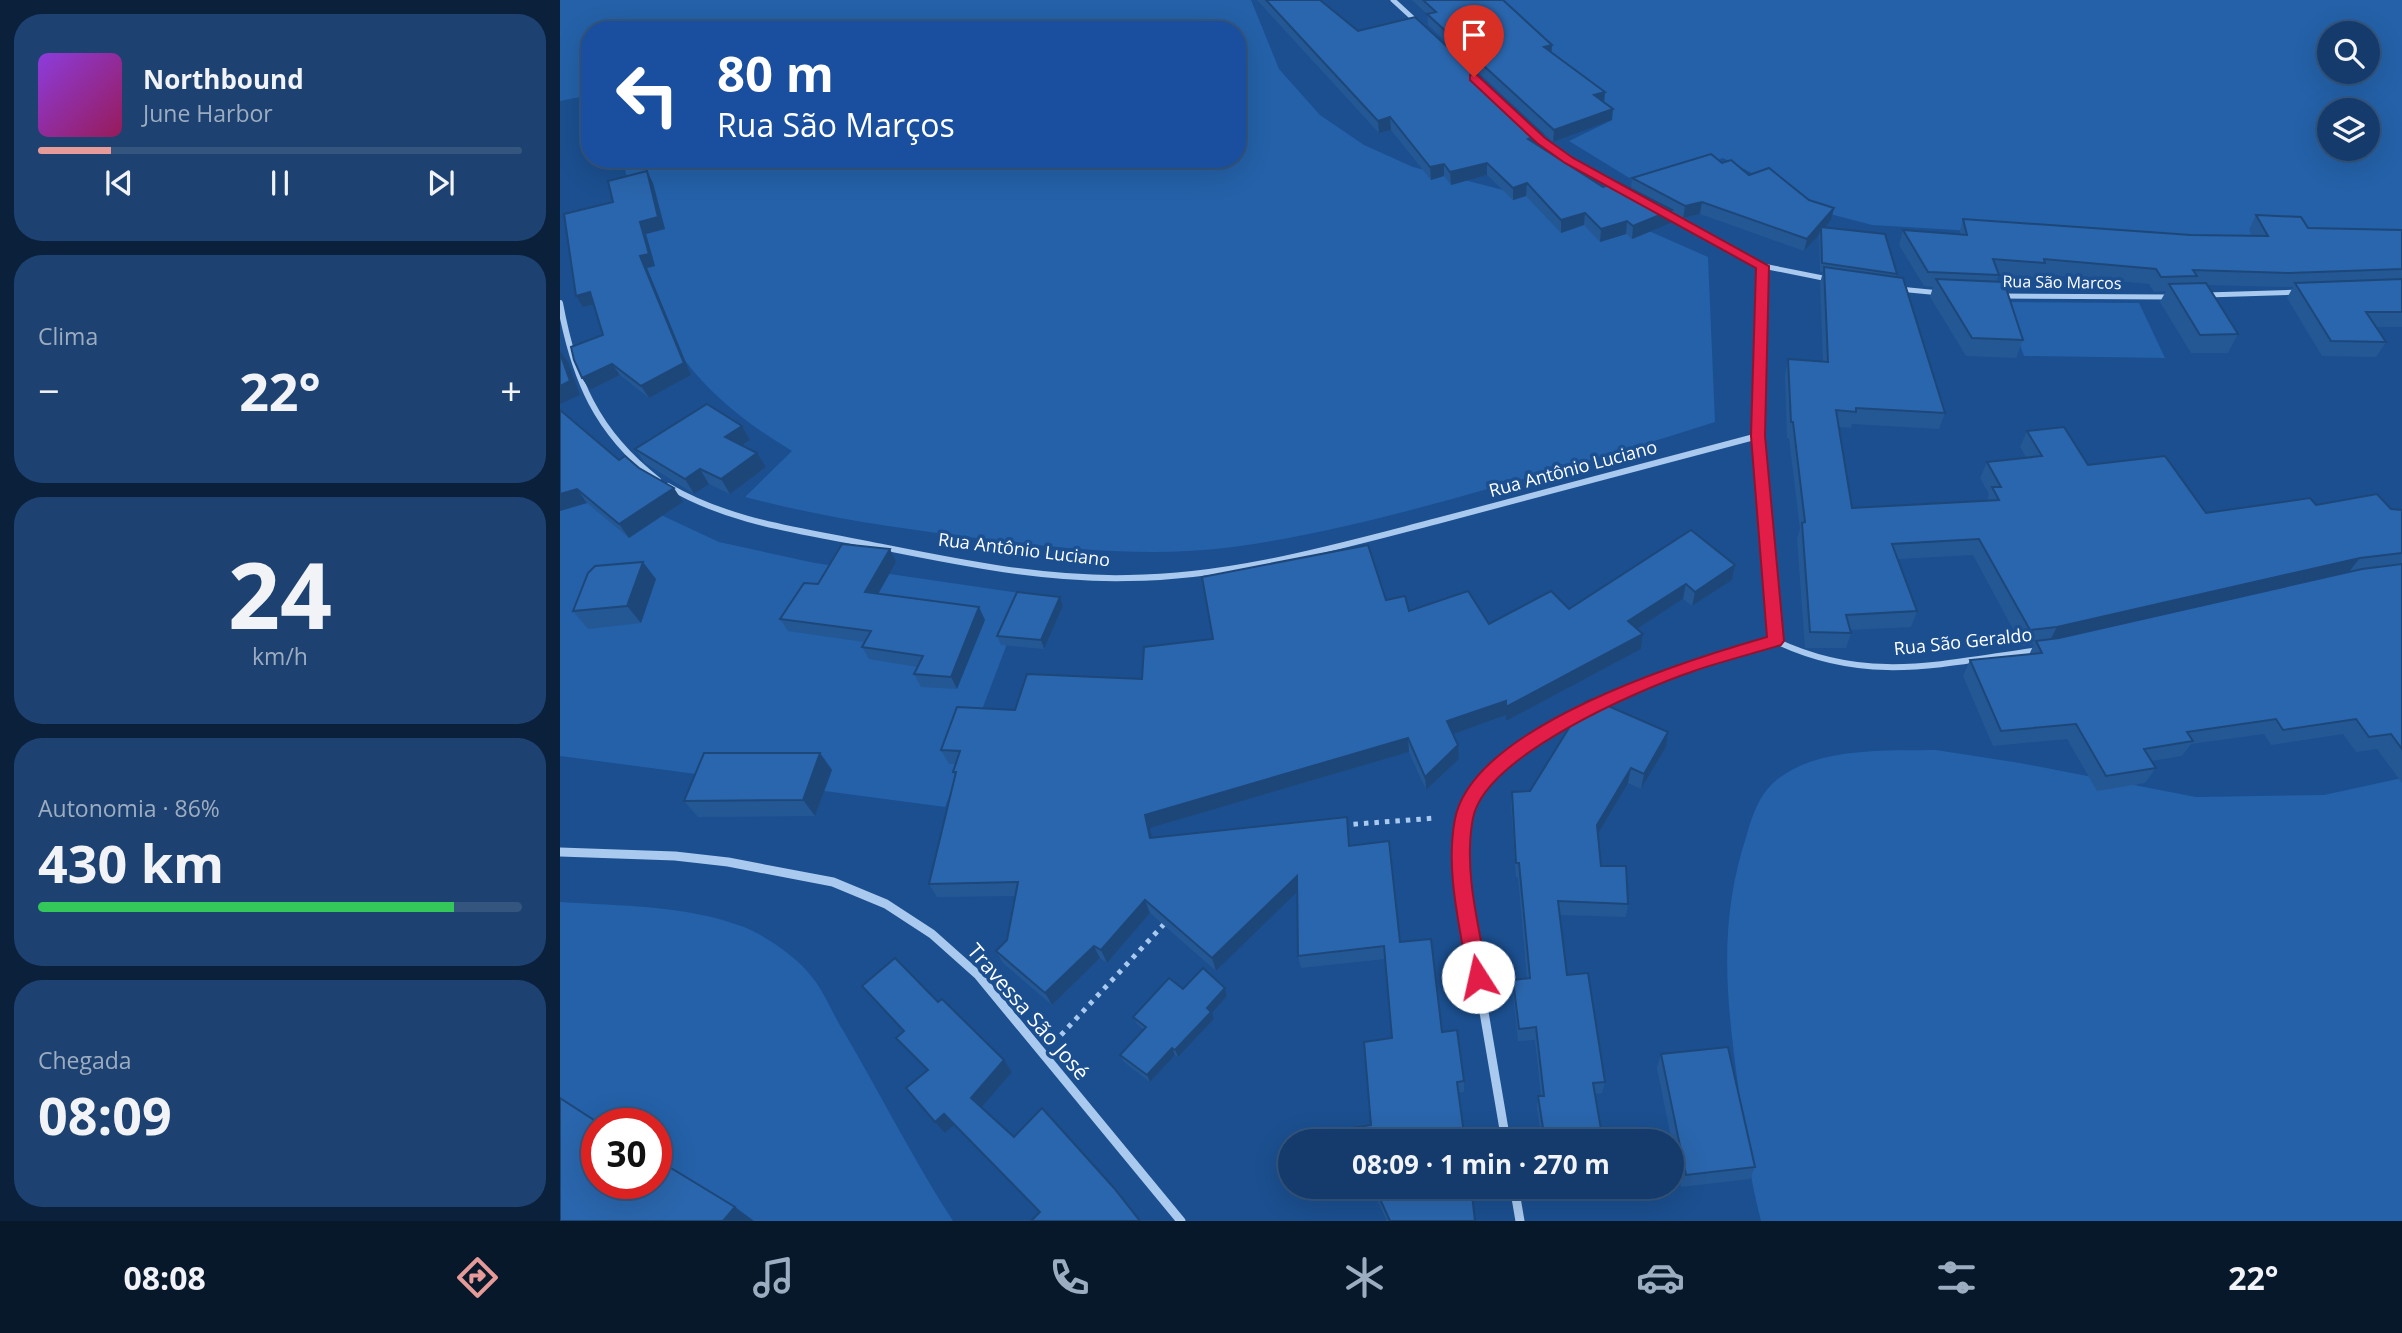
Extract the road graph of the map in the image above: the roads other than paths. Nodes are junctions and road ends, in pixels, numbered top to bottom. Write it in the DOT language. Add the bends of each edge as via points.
graph roads {
  1 [pos="1394,0"];
  2 [pos="1424,29"];
  3 [pos="1532,132"];
  4 [pos="1627,194"];
  5 [pos="1660,212"];
  6 [pos="1763,266"];
  7 [pos="1830,280"];
  8 [pos="1885,288"];
  9 [pos="2308,291"];
  10 [pos="1951,293"];
  11 [pos="1988,295"];
  12 [pos="2202,295"];
  13 [pos="2175,296"];
  14 [pos="560,303"];
  15 [pos="1758,436"];
  16 [pos="1776,641"];
  17 [pos="2050,648"];
  18 [pos="560,852"];
  19 [pos="1504,1129"];
  20 [pos="1516,1199"];
  21 [pos="1181,1221"];
  22 [pos="1520,1221"];
  1 -- 2 [label="street"];
  3 -- 4 [label="street"];
  5 -- 6 [label="street"];
  6 -- 7 [label="street"];
  6 -- 15 [label="street"];
  8 -- 10 [label="street"];
  9 -- 12 [label="street"];
  11 -- 13 [label="street, Rua São Marcos"];
  14 -- 15 [label="street, Rua Antônio Luciano" via="586,401 624,452 684,497 717,510 891,549 1058,574 1164,577 1280,559"];
  15 -- 16 [label="street"];
  16 -- 17 [label="street, Rua São Geraldo" via="1807,656 1862,667 1908,666"];
  16 -- 19 [label="street" via="1723,654 1595,705 1536,738 1488,777 1473,797 1464,816 1461,844 1464,895"];
  18 -- 21 [label="street, Travessa São José" via="675,856 813,877 865,894 914,922 978,975"];
  20 -- 22 [label="street"];
}
